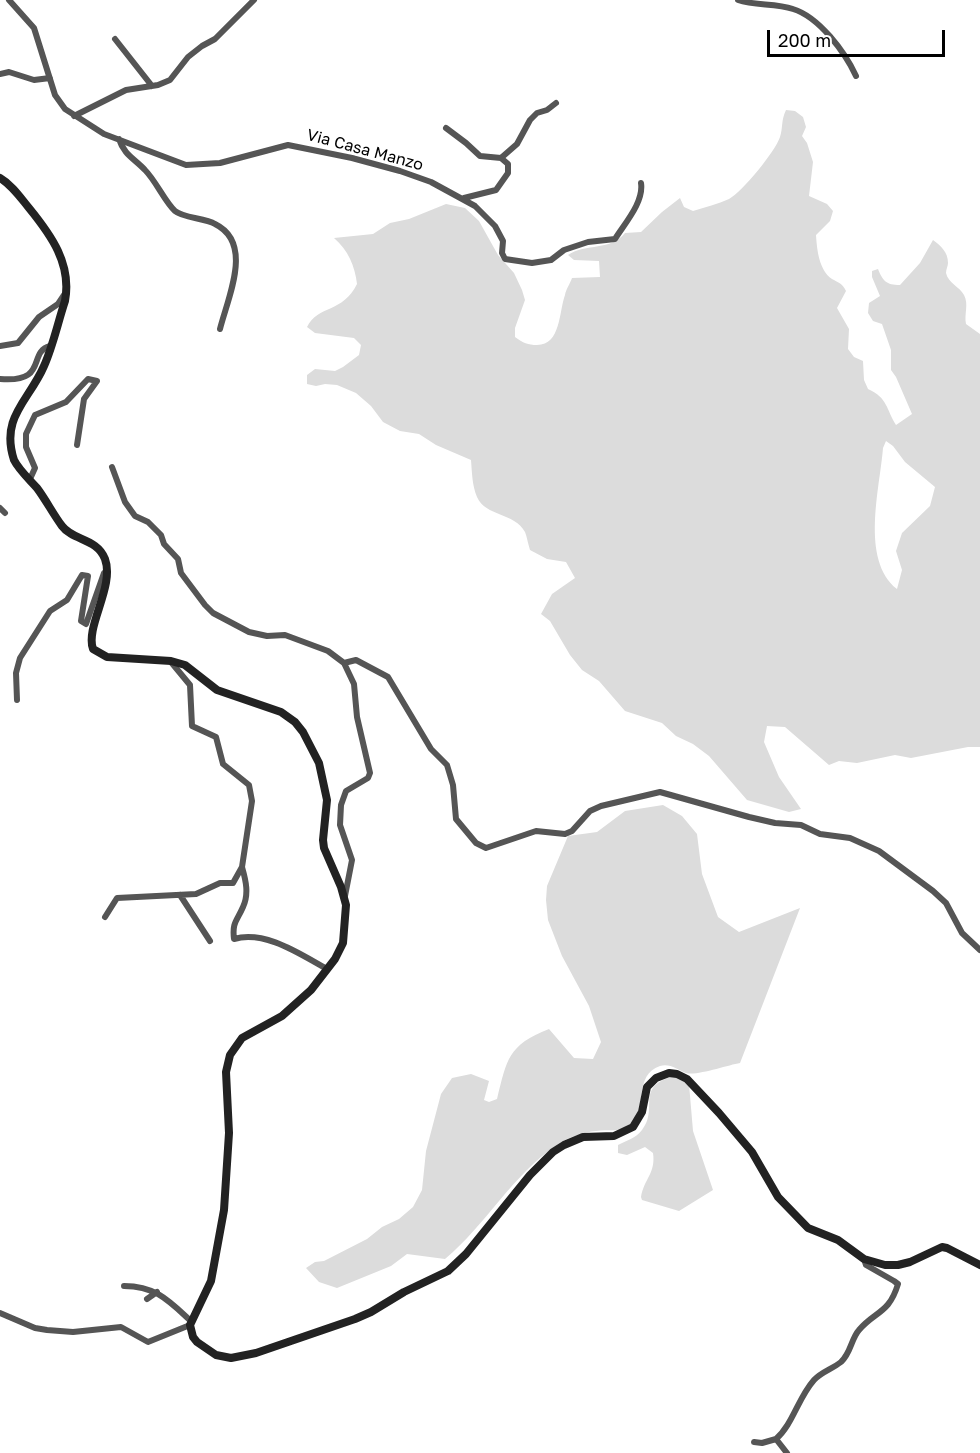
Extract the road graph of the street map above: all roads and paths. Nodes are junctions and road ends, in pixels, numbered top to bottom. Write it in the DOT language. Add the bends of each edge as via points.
graph roads {
  1 [pos="9,0"];
  2 [pos="254,0"];
  3 [pos="738,0"];
  4 [pos="115,39"];
  5 [pos="0,74"];
  6 [pos="855,76"];
  7 [pos="50,78"];
  8 [pos="152,86"];
  9 [pos="556,103"];
  10 [pos="74,116"];
  11 [pos="446,128"];
  12 [pos="119,139"];
  13 [pos="501,158"];
  14 [pos="0,173"];
  15 [pos="3,180"];
  16 [pos="641,183"];
  17 [pos="463,198"];
  18 [pos="66,292"];
  19 [pos="220,329"];
  20 [pos="0,346"];
  21 [pos="50,346"];
  22 [pos="0,379"];
  23 [pos="77,444"];
  24 [pos="112,467"];
  25 [pos="30,479"];
  26 [pos="106,570"];
  27 [pos="171,661"];
  28 [pos="344,663"];
  29 [pos="17,700"];
  30 [pos="242,867"];
  31 [pos="180,895"];
  32 [pos="345,896"];
  33 [pos="105,917"];
  34 [pos="210,940"];
  35 [pos="980,950"];
  36 [pos="327,969"];
  37 [pos="864,1259"];
  38 [pos="980,1265"];
  39 [pos="124,1286"];
  40 [pos="157,1292"];
  41 [pos="147,1299"];
  42 [pos="0,1313"];
  43 [pos="191,1324"];
  44 [pos="776,1439"];
  45 [pos="754,1442"];
  46 [pos="787,1453"];
  1 -- 7 [label="street, Via Casa Manzo" via="34,28"];
  2 -- 8 [label="street" via="215,39 188,57 170,80"];
  3 -- 6 [label="street" via="794,9 812,19 843,54"];
  4 -- 8 [label="street"];
  5 -- 7 [label="street" via="9,72 34,80"];
  7 -- 10 [label="street, Via Casa Manzo" via="60,105"];
  8 -- 10 [label="street" via="126,90"];
  9 -- 13 [label="street" via="537,112 517,144"];
  10 -- 12 [label="street, Via Casa Manzo"];
  11 -- 13 [label="street" via="480,156"];
  12 -- 17 [label="street, Via Casa Manzo" via="186,165 220,163 288,145 400,171"];
  12 -- 19 [label="street" via="122,148 145,170 176,212 215,224 231,236 236,266"];
  13 -- 17 [label="street" via="508,164 508,173 496,190"];
  14 -- 15 [label="street"];
  15 -- 18 [label="street" via="50,234 65,272"];
  16 -- 17 [label="street, Via Casa Manzo" via="643,191 615,239 588,242 564,250 551,260 532,263 505,259 503,241 495,226"];
  18 -- 20 [label="street" via="18,343"];
  18 -- 21 [label="street"];
  21 -- 22 [label="street" via="41,352 27,376"];
  21 -- 25 [label="street" via="39,377 11,413 7,426 13,459"];
  23 -- 25 [label="street" via="84,399 97,381 88,379 66,402 35,415 26,434 26,447 35,468"];
  24 -- 28 [label="street" via="125,502 135,516 148,522 160,535 178,559 182,573 213,613 249,632 285,635 328,651"];
  25 -- 26 [label="street" via="63,528 101,553"];
  26 -- 27 [label="street" via="91,637 93,649 107,657"];
  26 -- 29 [label="street" via="86,624 81,621 88,576 82,575 67,600 50,611 20,658"];
  27 -- 30 [label="street" via="190,685 192,726 216,737 223,764 249,785 252,801"];
  27 -- 32 [label="street" via="185,665 217,690 281,712 303,732 324,777 324,848"];
  28 -- 32 [label="street" via="354,684 370,773 366,780 346,791 341,804 340,825 352,860"];
  28 -- 35 [label="street" via="356,660 388,677 431,749 447,765 456,819 476,843 486,848 536,831 565,834 601,806 660,792 749,817 850,838 879,851 946,903 962,933"];
  30 -- 31 [label="street" via="232,883"];
  30 -- 36 [label="street" via="247,887 244,906 235,918 234,939 260,938 296,951"];
  31 -- 33 [label="street" via="117,898"];
  31 -- 34 [label="street"];
  32 -- 36 [label="street" via="343,943"];
  36 -- 43 [label="street" via="290,1011 242,1038 230,1054 226,1072 229,1133 224,1210 211,1281"];
  37 -- 38 [label="street" via="898,1265 942,1247"];
  37 -- 43 [label="street" via="838,1240 808,1228 778,1197 752,1152 719,1113 687,1079 669,1073 647,1087 642,1112 633,1127 614,1136 583,1137 553,1152 524,1180 448,1271 371,1312 236,1358 207,1350 193,1337"];
  37 -- 44 [label="street" via="866,1265 896,1282 895,1291 883,1312 860,1329 840,1363 812,1382"];
  39 -- 40 [label="street" via="142,1286"];
  40 -- 41 [label="street"];
  40 -- 43 [label="street"];
  42 -- 43 [label="street" via="47,1330 73,1332 121,1327 148,1342"];
  44 -- 45 [label="street"];
  44 -- 46 [label="street"];
}
